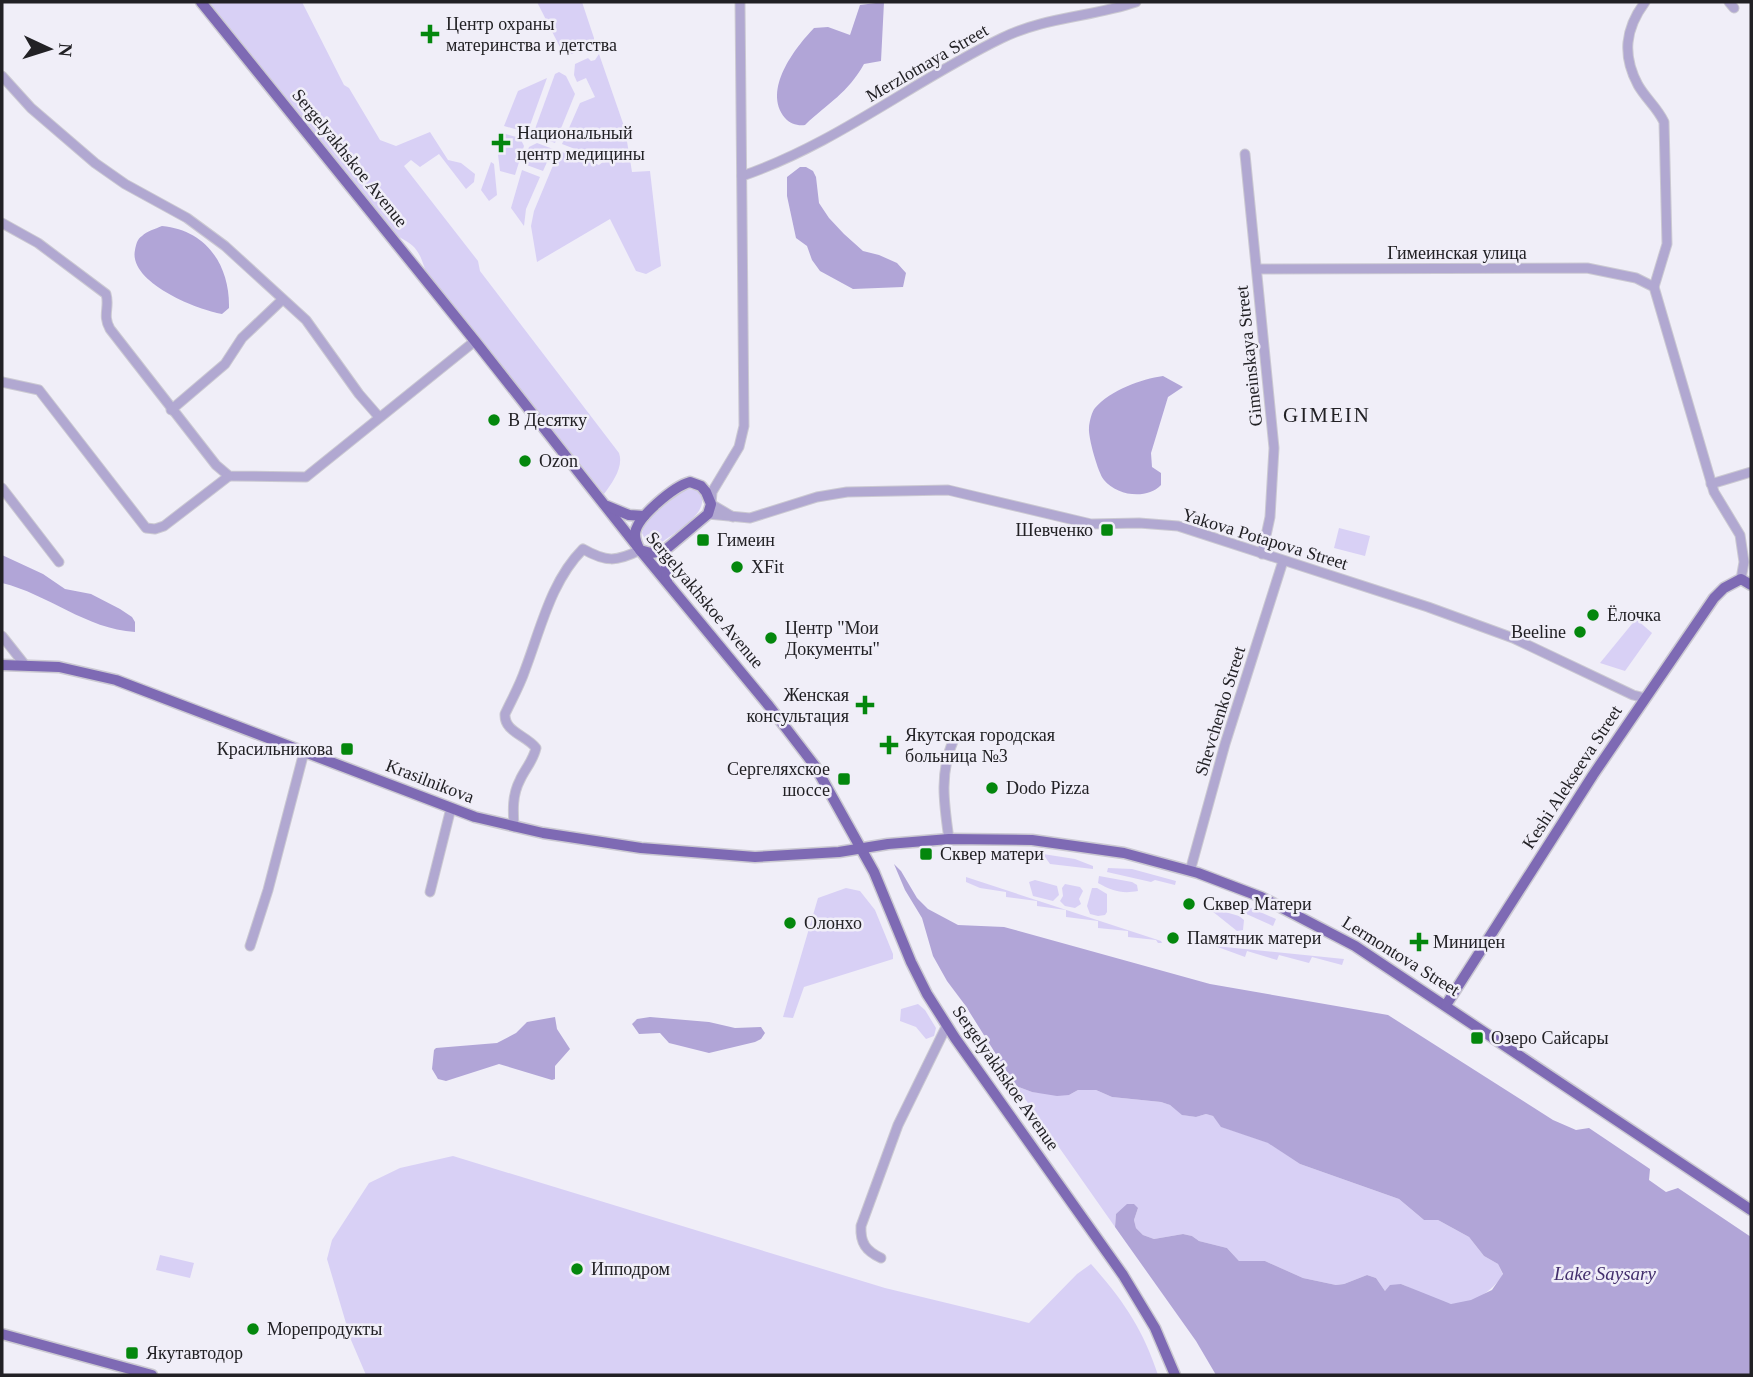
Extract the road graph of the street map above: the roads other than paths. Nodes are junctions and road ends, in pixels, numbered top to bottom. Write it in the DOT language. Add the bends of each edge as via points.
graph roads {
  1 [pos="201,2"];
  2 [pos="740,2"];
  3 [pos="1136,2"];
  4 [pos="1645,2"];
  5 [pos="2,76"];
  6 [pos="1245,154"];
  7 [pos="742,176"];
  8 [pos="2,222"];
  9 [pos="1256,269"];
  10 [pos="1654,287"];
  11 [pos="282,300"];
  12 [pos="475,341"];
  13 [pos="2,382"];
  14 [pos="171,410"];
  15 [pos="379,417"];
  16 [pos="1751,472"];
  17 [pos="229,476"];
  18 [pos="721,477"];
  19 [pos="1711,484"];
  20 [pos="2,488"];
  21 [pos="704,488"];
  22 [pos="604,505"];
  23 [pos="709,509"];
  24 [pos="644,516"];
  25 [pos="640,550"];
  26 [pos="664,551"];
  27 [pos="1262,554"];
  28 [pos="1283,561"];
  29 [pos="60,562"];
  30 [pos="1746,582"];
  31 [pos="668,583"];
  32 [pos="2,636"];
  33 [pos="25,664"];
  34 [pos="2,665"];
  35 [pos="1645,698"];
  36 [pos="954,739"];
  37 [pos="304,752"];
  38 [pos="451,808"];
  39 [pos="514,827"];
  40 [pos="948,839"];
  41 [pos="862,848"];
  42 [pos="1190,871"];
  43 [pos="430,892"];
  44 [pos="250,946"];
  45 [pos="1446,1005"];
  46 [pos="947,1025"];
  47 [pos="1751,1210"];
  48 [pos="881,1258"];
  49 [pos="2,1334"];
  50 [pos="152,1375"];
  51 [pos="1175,1375"];
  1 -- 12 [label="main road, Sergelyakhskoe Avenue"];
  2 -- 7 [label="street"];
  3 -- 7 [label="street, Merzlotnaya Street" via="1020,30 828,139"];
  4 -- 10 [label="street" via="1627,38 1630,65 1639,86 1664,122 1667,244"];
  5 -- 11 [label="street" via="31,108 95,163 208,232"];
  6 -- 9 [label="street, Gimeinskaya Street"];
  7 -- 18 [label="street" via="744,426 733,462"];
  8 -- 14 [label="street" via="106,294 105,321"];
  9 -- 10 [label="street, Гимеинская улица" via="1587,268 1636,278"];
  9 -- 27 [label="street, Gimeinskaya Street" via="1274,448 1270,517"];
  10 -- 19 [label="street"];
  11 -- 14 [label="street" via="242,338 225,364"];
  11 -- 15 [label="street" via="306,320"];
  12 -- 15 [label="street"];
  12 -- 22 [label="main road, Sergelyakhskoe Avenue"];
  13 -- 17 [label="street" via="39,390 146,527 164,526"];
  14 -- 17 [label="street"];
  15 -- 17 [label="street" via="306,477"];
  16 -- 19 [label="street"];
  18 -- 21 [label="street"];
  18 -- 23 [label="street"];
  19 -- 30 [label="street" via="1740,535"];
  20 -- 29 [label="street"];
  21 -- 23 [label="main road"];
  21 -- 24 [label="main road" via="690,482 680,485"];
  22 -- 24 [label="main road"];
  22 -- 25 [label="main road, Sergelyakhskoe Avenue"];
  23 -- 26 [label="main road"];
  23 -- 27 [label="street, Yakova Potapova Street" via="750,518 847,492 948,490 1091,524 1178,526"];
  24 -- 25 [label="main road" via="635,534"];
  25 -- 26 [label="main road"];
  25 -- 31 [label="main road, Sergelyakhskoe Avenue"];
  25 -- 39 [label="street" via="606,559 583,549 560,578 505,714 509,728 536,748 513,802"];
  26 -- 31 [label="main road"];
  27 -- 28 [label="street, Yakova Potapova Street"];
  28 -- 35 [label="street, Yakova Potapova Street" via="1513,639"];
  28 -- 42 [label="street, Shevchenko Street"];
  30 -- 35 [label="main road, Keshi Alekseeva Street" via="1724,587 1714,598"];
  31 -- 41 [label="main road, Sergelyakhskoe Avenue" via="815,766"];
  32 -- 33 [label="street"];
  33 -- 34 [label="main road, Krasilnikova"];
  33 -- 37 [label="main road, Krasilnikova" via="116,680"];
  35 -- 45 [label="main road, Keshi Alekseeva Street"];
  36 -- 40 [label="street" via="943,779"];
  37 -- 38 [label="main road, Krasilnikova"];
  37 -- 44 [label="street"];
  38 -- 39 [label="main road, Krasilnikova"];
  38 -- 43 [label="street"];
  39 -- 41 [label="main road, Krasilnikova" via="678,853 755,857"];
  40 -- 41 [label="main road, Lermontova Street"];
  40 -- 42 [label="main road, Lermontova Street" via="1072,845"];
  41 -- 46 [label="main road, Sergelyakhskoe Avenue" via="911,962"];
  42 -- 45 [label="main road, Lermontova Street" via="1261,897 1330,931"];
  45 -- 47 [label="main road, Lermontova Street"];
  46 -- 48 [label="street" via="898,1125 861,1226 860,1239 869,1252"];
  46 -- 51 [label="main road, Sergelyakhskoe Avenue" via="1124,1275 1155,1328"];
  49 -- 50 [label="main road"];
}
